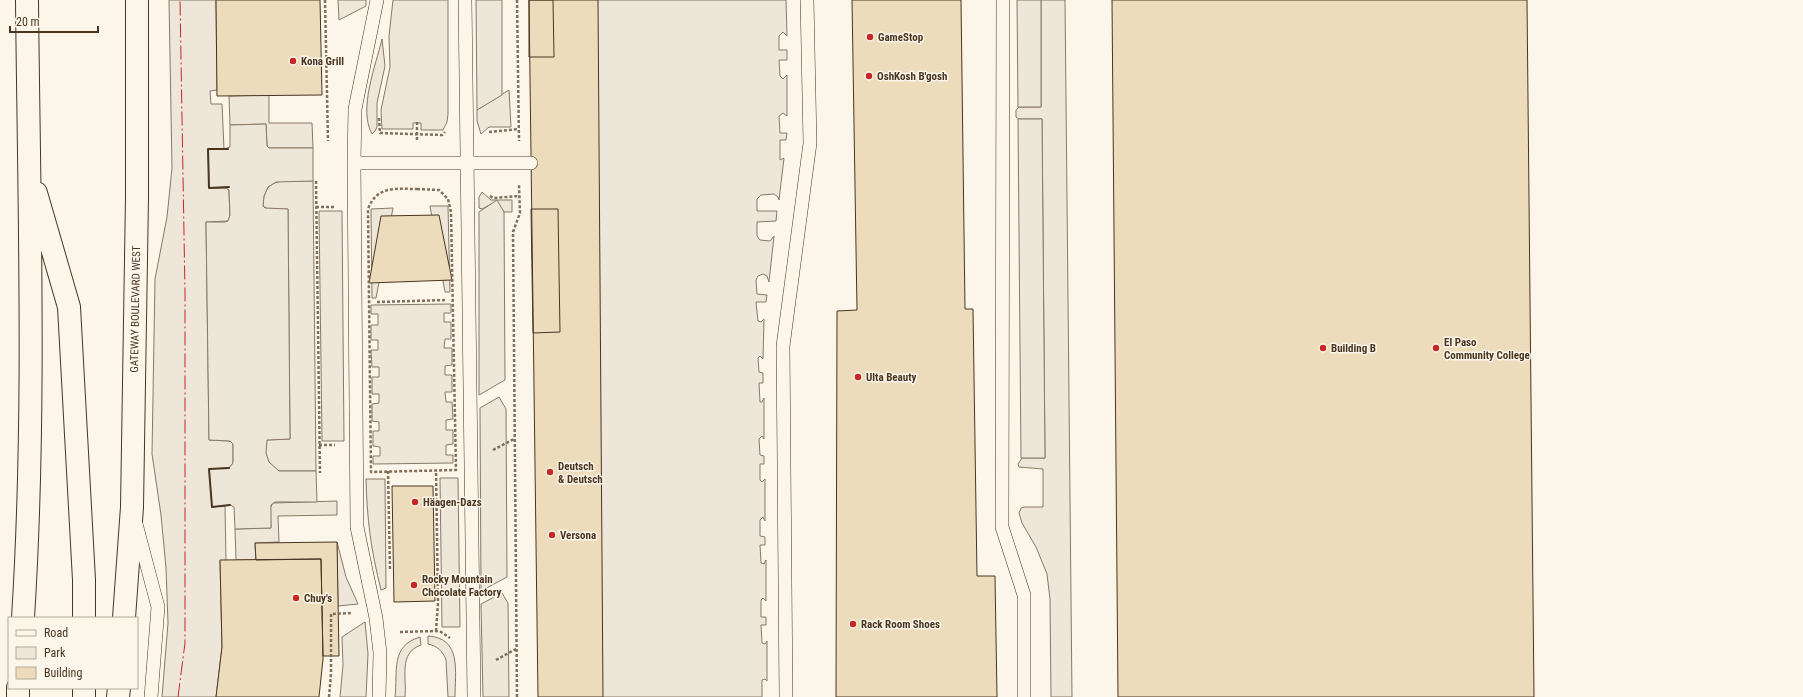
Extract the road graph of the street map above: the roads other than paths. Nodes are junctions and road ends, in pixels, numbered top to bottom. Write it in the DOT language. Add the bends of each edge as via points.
graph roads {
  1 [pos="27,0"];
  2 [pos="137,0"];
  3 [pos="377,0"];
  4 [pos="465,0"];
  5 [pos="807,0"];
  6 [pos="1003,0"];
  7 [pos="354,163"];
  8 [pos="468,163"];
  9 [pos="531,163"];
  10 [pos="28,167"];
  11 [pos="132,507"];
  12 [pos="23,617"];
  13 [pos="84,617"];
  14 [pos="124,617"];
  15 [pos="151,697"];
  16 [pos="379,697"];
  17 [pos="474,697"];
  18 [pos="786,697"];
  19 [pos="1024,697"];
  1 -- 10 [label="main road"];
  2 -- 11 [label="main road, GATEWAY BOULEVARD WEST" via="138,197"];
  3 -- 7 [label="lane" via="355,109"];
  4 -- 8 [label="lane"];
  5 -- 18 [label="lane" via="810,143 783,346"];
  6 -- 19 [label="lane" via="1002,527 1024,594"];
  7 -- 8 [label="lane"];
  7 -- 16 [label="lane" via="357,527 376,618 380,653"];
  8 -- 9 [label="lane"];
  8 -- 17 [label="lane"];
  10 -- 12 [label="main road" via="30,398"];
  10 -- 13 [label="main road" via="69,307"];
  11 -- 14 [label="main road, GATEWAY BOULEVARD WEST"];
  11 -- 15 [label="lane" via="158,607"];
}
